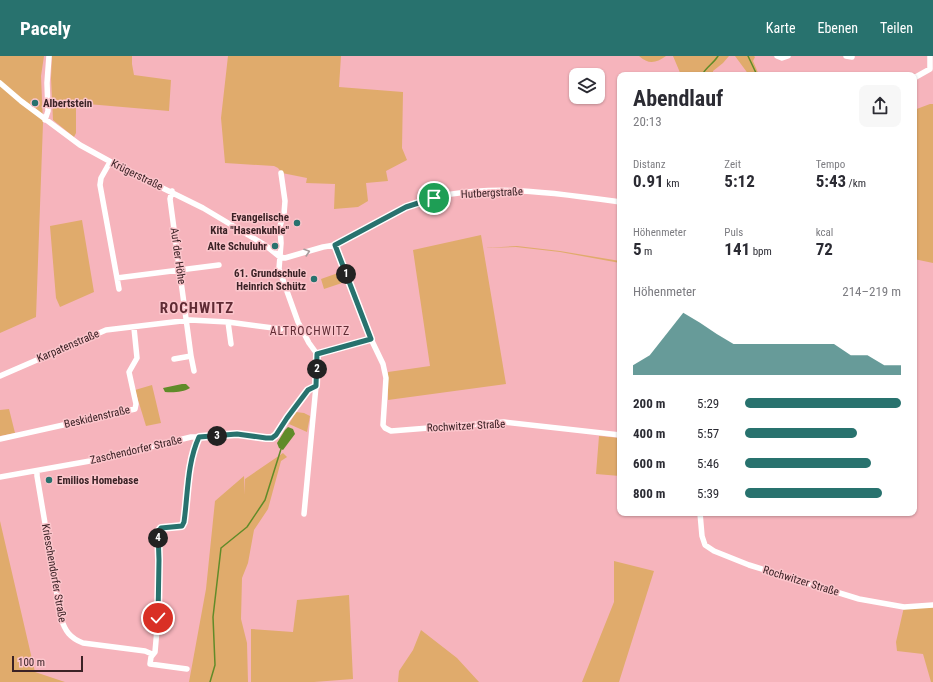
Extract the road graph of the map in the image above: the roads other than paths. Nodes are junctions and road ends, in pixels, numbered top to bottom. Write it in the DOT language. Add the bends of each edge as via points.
graph roads {
  1 [pos="49,56"];
  2 [pos="777,56"];
  3 [pos="788,56"];
  4 [pos="930,56"];
  5 [pos="917,76"];
  6 [pos="0,83"];
  7 [pos="45,120"];
  8 [pos="110,162"];
  9 [pos="281,173"];
  10 [pos="172,192"];
  11 [pos="617,202"];
  12 [pos="335,245"];
  13 [pos="280,257"];
  14 [pos="219,265"];
  15 [pos="180,269"];
  16 [pos="117,278"];
  17 [pos="119,289"];
  18 [pos="186,320"];
  19 [pos="228,322"];
  20 [pos="134,328"];
  21 [pos="281,329"];
  22 [pos="371,339"];
  23 [pos="231,344"];
  24 [pos="317,354"];
  25 [pos="191,356"];
  26 [pos="174,359"];
  27 [pos="194,371"];
  28 [pos="0,376"];
  29 [pos="316,386"];
  30 [pos="617,435"];
  31 [pos="199,437"];
  32 [pos="0,439"];
  33 [pos="37,472"];
  34 [pos="0,477"];
  35 [pos="304,514"];
  36 [pos="700,516"];
  37 [pos="933,605"];
  38 [pos="152,654"];
  39 [pos="187,669"];
  1 -- 7 [label="street" via="48,116"];
  2 -- 3 [label="street"];
  4 -- 5 [label="street" via="931,68"];
  6 -- 7 [label="street, Krügerstraße"];
  7 -- 8 [label="street, Krügerstraße" via="68,138"];
  8 -- 10 [label="street, Krügerstraße"];
  8 -- 16 [label="street" via="100,185"];
  9 -- 13 [label="street" via="285,201 280,226"];
  10 -- 13 [label="street, Krügerstraße" via="265,245"];
  10 -- 15 [label="street, Auf der Höhe" via="170,199"];
  11 -- 12 [label="street, Hutbergstraße" via="568,194 523,191 476,192 434,198 406,207"];
  13 -- 12 [label="street, Hutbergstraße, one-way" via="289,258"];
  12 -- 22 [label="street"];
  13 -- 24 [label="street" via="279,269 298,322"];
  14 -- 15 [label="street"];
  15 -- 16 [label="street"];
  15 -- 18 [label="street, Auf der Höhe"];
  16 -- 17 [label="street"];
  18 -- 19 [label="street, Karpatenstraße"];
  18 -- 20 [label="street, Karpatenstraße"];
  18 -- 25 [label="street"];
  19 -- 21 [label="street, Karpatenstraße"];
  19 -- 23 [label="street"];
  20 -- 28 [label="street, Karpatenstraße" via="99,332"];
  20 -- 32 [label="street, Beskidenstraße" via="137,358 129,372 135,409"];
  22 -- 24 [label="street"];
  22 -- 30 [label="street, Rochwitzer Straße" via="385,372 383,425 391,431 504,422"];
  24 -- 29 [label="street"];
  25 -- 26 [label="street"];
  25 -- 27 [label="street"];
  29 -- 31 [label="street, Zaschendorfer Straße" via="308,390 272,438 237,434"];
  29 -- 35 [label="street"];
  31 -- 33 [label="street, Zaschendorfer Straße"];
  31 -- 38 [label="street" via="191,462 184,522 182,526 161,528 158,532 158,618"];
  33 -- 34 [label="street, Zaschendorfer Straße"];
  33 -- 38 [label="street, Krieschendorfer Straße" via="64,628 75,640 83,643"];
  36 -- 37 [label="street, Rochwitzer Straße" via="705,545 714,552 854,598 904,607"];
  38 -- 39 [label="street" via="150,664"];
}
